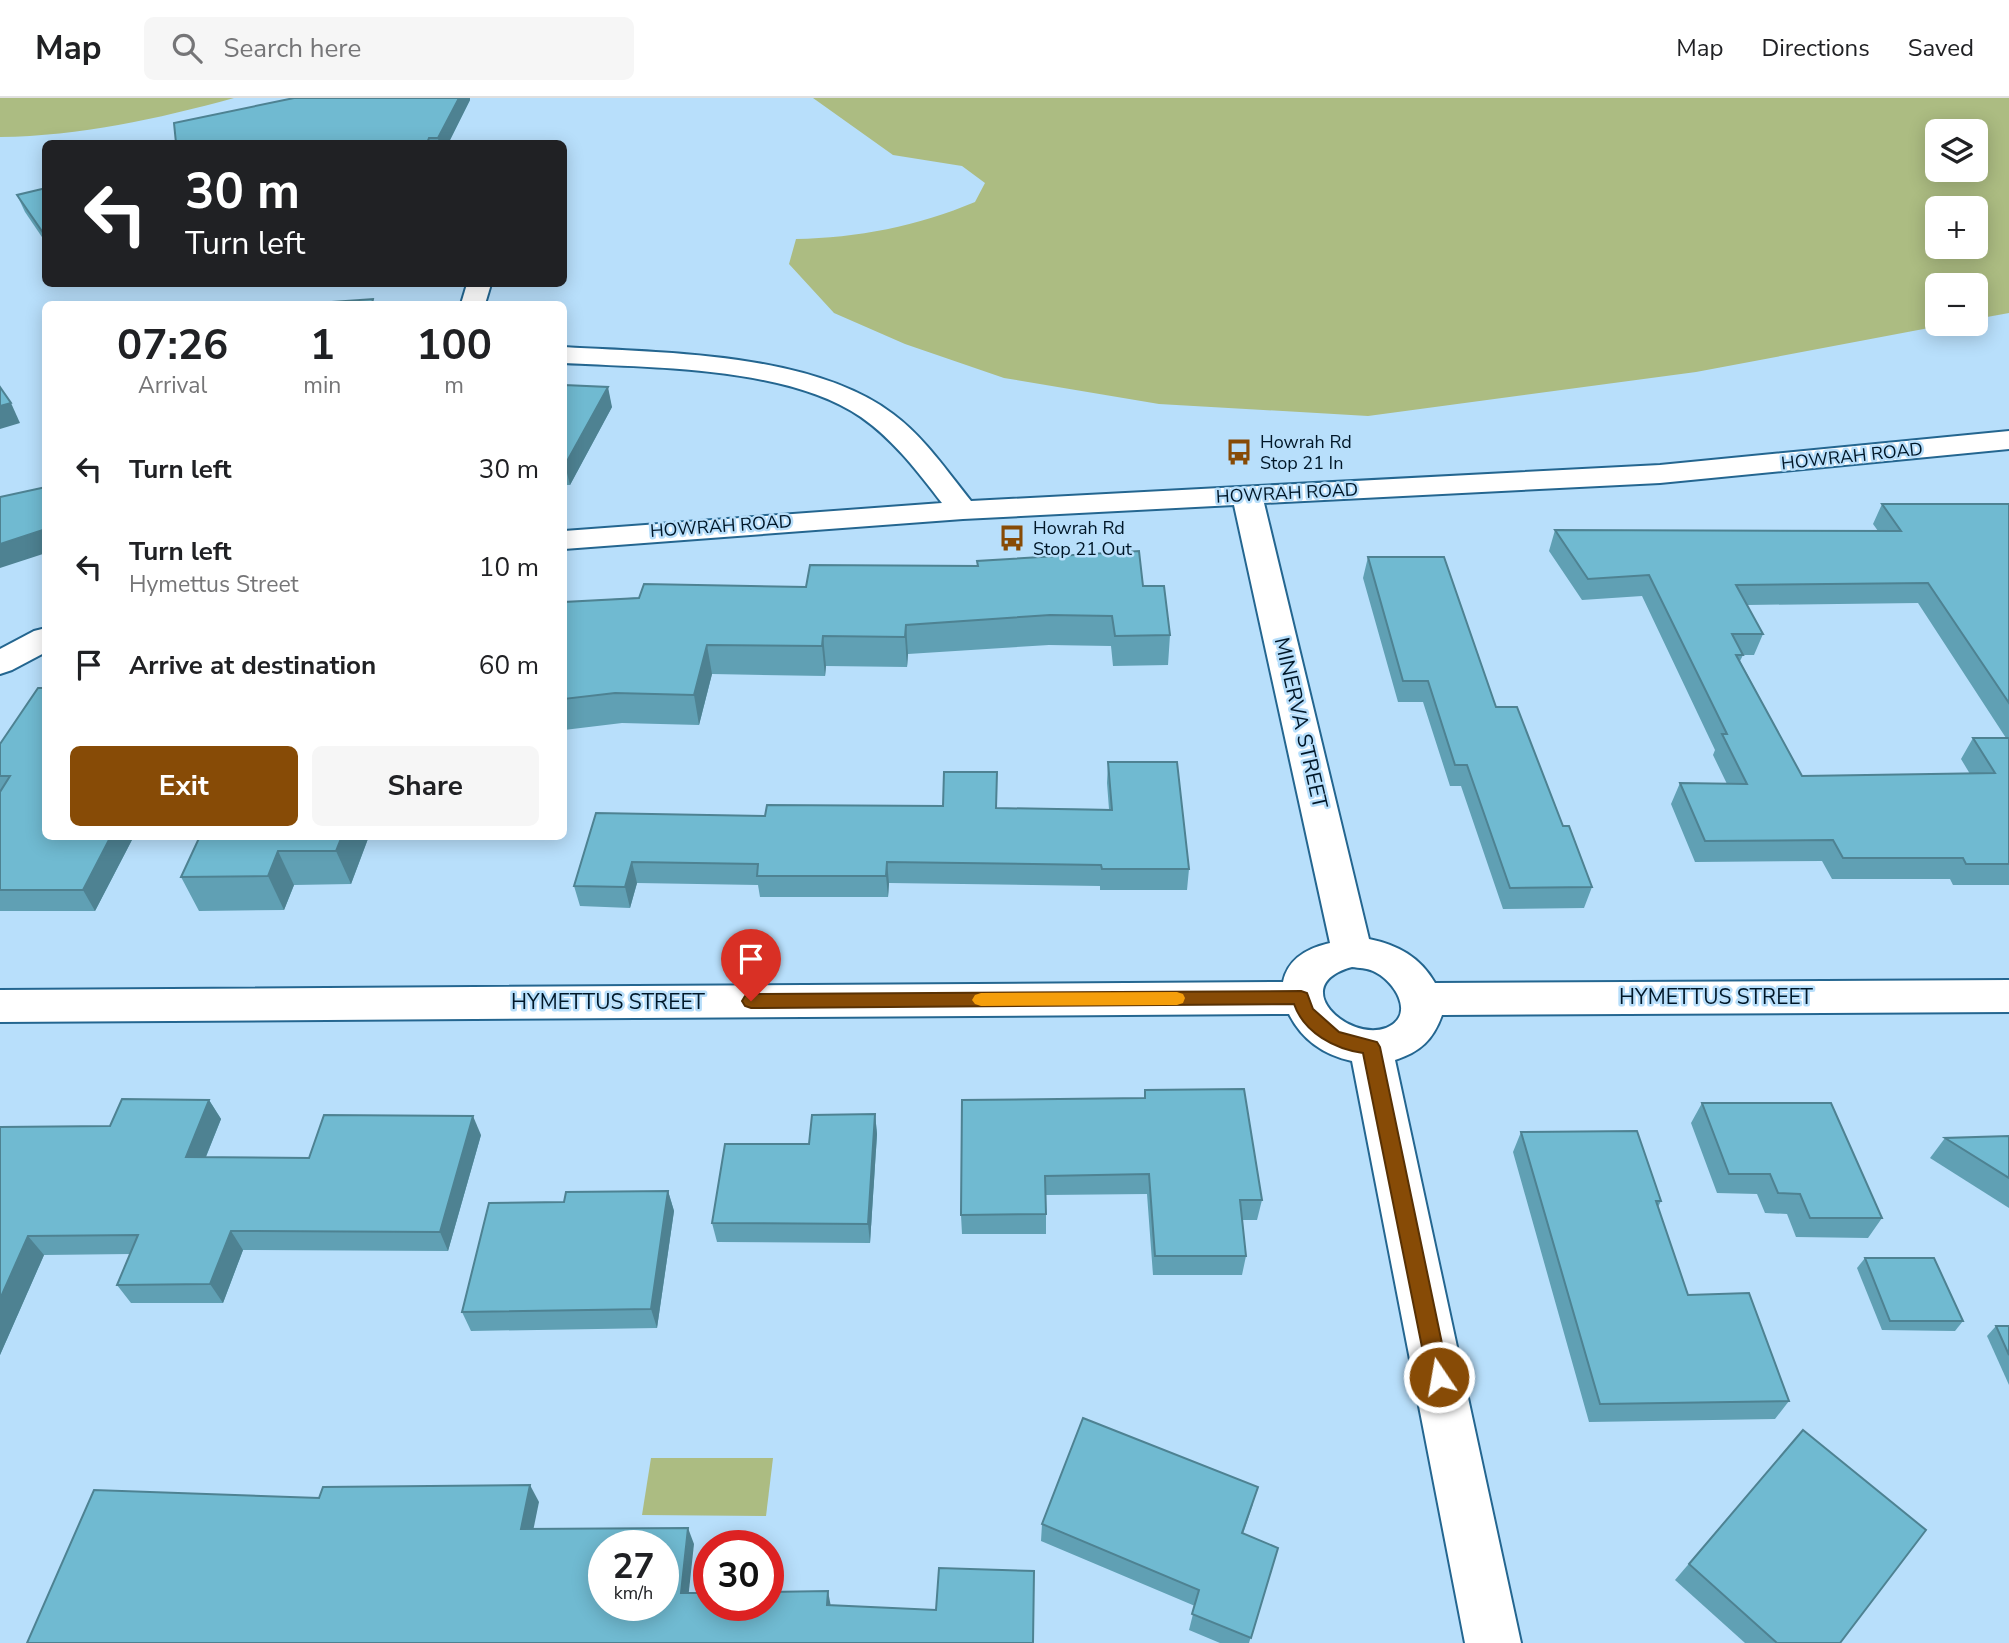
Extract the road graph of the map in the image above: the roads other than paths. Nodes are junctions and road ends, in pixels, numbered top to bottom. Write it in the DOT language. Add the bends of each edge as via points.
graph roads {
  1 [pos="567,355"];
  2 [pos="2009,440"];
  3 [pos="1246,495"];
  4 [pos="963,510"];
  5 [pos="567,540"];
  6 [pos="42,640"];
  7 [pos="0,663"];
  8 [pos="1353,952"];
  9 [pos="2009,996"];
  10 [pos="1301,998"];
  11 [pos="1422,999"];
  12 [pos="0,1006"];
  13 [pos="1371,1047"];
  14 [pos="1493,1643"];
  1 -- 4 [label="street" via="715,365 837,395 872,411 903,436"];
  2 -- 3 [label="street, HOWRAH ROAD" via="1660,474"];
  3 -- 4 [label="street, HOWRAH ROAD"];
  3 -- 8 [label="street, MINERVA STREET"];
  4 -- 5 [label="street, HOWRAH ROAD"];
  6 -- 7 [label="street"];
  8 -- 10 [label="street" via="1312,965"];
  8 -- 11 [label="street" via="1389,961 1416,984"];
  9 -- 11 [label="street, HYMETTUS STREET"];
  10 -- 12 [label="street, HYMETTUS STREET"];
  10 -- 13 [label="street" via="1306,1013 1333,1037"];
  11 -- 13 [label="street" via="1417,1027 1391,1044"];
  13 -- 14 [label="street"];
}
